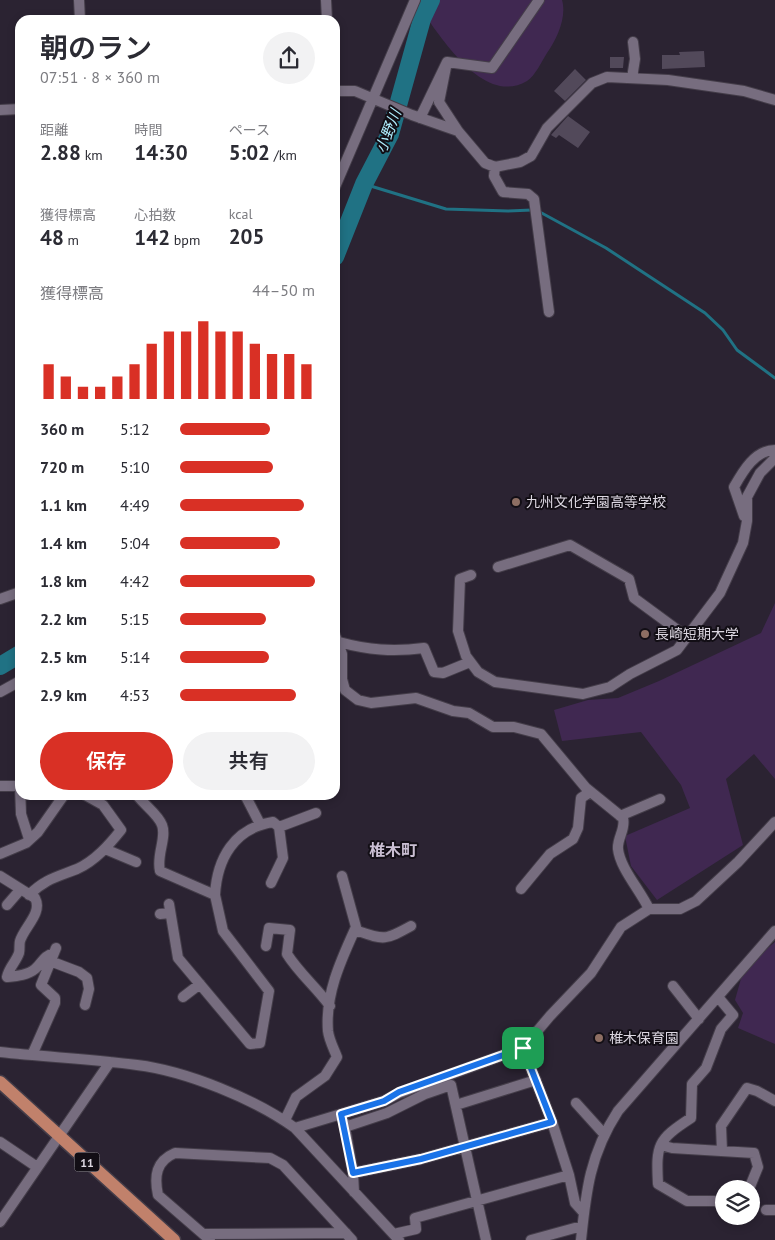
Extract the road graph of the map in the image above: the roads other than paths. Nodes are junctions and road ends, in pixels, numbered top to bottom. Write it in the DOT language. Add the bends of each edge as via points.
graph roads {
  1 [pos="79,0"];
  2 [pos="326,0"];
  3 [pos="414,0"];
  4 [pos="539,0"];
  5 [pos="80,15"];
  6 [pos="327,15"];
  7 [pos="633,42"];
  8 [pos="447,62"];
  9 [pos="632,78"];
  10 [pos="340,92"];
  11 [pos="374,99"];
  12 [pos="775,100"];
  13 [pos="15,109"];
  14 [pos="0,110"];
  15 [pos="416,116"];
  16 [pos="458,131"];
  17 [pos="495,167"];
  18 [pos="340,175"];
  19 [pos="549,312"];
  20 [pos="775,450"];
  21 [pos="775,458"];
  22 [pos="747,521"];
  23 [pos="498,567"];
  24 [pos="471,575"];
  25 [pos="15,594"];
  26 [pos="0,600"];
  27 [pos="687,637"];
  28 [pos="340,639"];
  29 [pos="340,658"];
  30 [pos="470,662"];
  31 [pos="15,684"];
  32 [pos="0,692"];
  33 [pos="1,786"];
  34 [pos="15,786"];
  35 [pos="590,792"];
  36 [pos="660,799"];
  37 [pos="20,800"];
  38 [pos="61,800"];
  39 [pos="94,800"];
  40 [pos="141,800"];
  41 [pos="248,800"];
  42 [pos="316,813"];
  43 [pos="622,820"];
  44 [pos="775,822"];
  45 [pos="260,824"];
  46 [pos="279,827"];
  47 [pos="29,840"];
  48 [pos="105,849"];
  49 [pos="0,854"];
  50 [pos="136,862"];
  51 [pos="0,876"];
  52 [pos="342,876"];
  53 [pos="271,883"];
  54 [pos="521,889"];
  55 [pos="25,892"];
  56 [pos="215,895"];
  57 [pos="7,905"];
  58 [pos="649,909"];
  59 [pos="160,914"];
  60 [pos="411,926"];
  61 [pos="355,930"];
  62 [pos="775,931"];
  63 [pos="266,946"];
  64 [pos="53,954"];
  65 [pos="200,984"];
  66 [pos="673,986"];
  67 [pos="184,997"];
  68 [pos="718,997"];
  69 [pos="85,1005"];
  70 [pos="330,1006"];
  71 [pos="699,1019"];
  72 [pos="523,1048"];
  73 [pos="0,1052"];
  74 [pos="32,1055"];
  75 [pos="110,1062"];
  76 [pos="536,1080"];
  77 [pos="0,1082"];
  78 [pos="775,1101"];
  79 [pos="576,1103"];
  80 [pos="456,1105"];
  81 [pos="341,1114"];
  82 [pos="285,1120"];
  83 [pos="552,1122"];
  84 [pos="345,1127"];
  85 [pos="295,1128"];
  86 [pos="604,1134"];
  87 [pos="59,1137"];
  88 [pos="0,1142"];
  89 [pos="661,1145"];
  90 [pos="465,1146"];
  91 [pos="722,1151"];
  92 [pos="37,1167"];
  93 [pos="353,1173"];
  94 [pos="569,1175"];
  95 [pos="753,1180"];
  96 [pos="354,1192"];
  97 [pos="477,1200"];
  98 [pos="715,1201"];
  99 [pos="584,1213"];
  100 [pos="0,1222"];
  101 [pos="582,1226"];
  102 [pos="313,1236"];
  103 [pos="349,1236"];
  104 [pos="206,1237"];
  105 [pos="396,1237"];
  106 [pos="174,1240"];
  107 [pos="486,1240"];
  108 [pos="531,1240"];
  109 [pos="580,1240"];
  1 -- 5 [label="street"];
  2 -- 6 [label="street"];
  3 -- 11 [label="street"];
  4 -- 8 [label="street" via="492,68"];
  7 -- 9 [label="street"];
  8 -- 15 [label="street"];
  8 -- 16 [label="street" via="439,102"];
  9 -- 12 [label="street" via="744,91"];
  9 -- 17 [label="street" via="607,77 592,83 547,128 530,156 520,162"];
  10 -- 11 [label="street" via="355,91"];
  11 -- 15 [label="street"];
  11 -- 18 [label="street"];
  13 -- 14 [label="street"];
  15 -- 16 [label="street"];
  16 -- 17 [label="street" via="485,163"];
  17 -- 19 [label="street" via="494,176 503,192 528,194 534,199"];
  20 -- 22 [label="street" via="755,458 734,487"];
  21 -- 22 [label="street" via="746,497"];
  22 -- 27 [label="street" via="743,543 720,593"];
  23 -- 27 [label="street" via="570,545 629,579 634,598"];
  24 -- 30 [label="street" via="460,578 458,586 458,631"];
  25 -- 26 [label="street"];
  27 -- 30 [label="street" via="678,650 610,687 583,694 495,682 478,672"];
  28 -- 30 [label="street" via="364,649 424,648 434,672 443,673"];
  29 -- 35 [label="street" via="345,690 358,700 371,703 416,698 469,713 493,727 514,727 540,734"];
  31 -- 32 [label="street"];
  33 -- 34 [label="street"];
  35 -- 43 [label="street"];
  35 -- 54 [label="street" via="582,798 573,840 550,854"];
  36 -- 43 [label="street"];
  37 -- 47 [label="street" via="20,814"];
  38 -- 47 [label="street"];
  39 -- 48 [label="street" via="104,805 121,830"];
  40 -- 56 [label="street" via="162,824 164,832 157,861 160,871"];
  41 -- 45 [label="street"];
  42 -- 46 [label="street"];
  43 -- 58 [label="street" via="618,848 623,868 632,877"];
  44 -- 58 [label="street" via="696,901 680,909"];
  45 -- 46 [label="street" via="273,822"];
  45 -- 56 [label="street" via="235,840 223,854"];
  46 -- 53 [label="street" via="283,858"];
  47 -- 49 [label="street"];
  48 -- 50 [label="street"];
  48 -- 55 [label="street" via="78,868"];
  51 -- 55 [label="street"];
  52 -- 61 [label="street" via="353,910"];
  55 -- 57 [label="street"];
  55 -- 64 [label="street" via="38,903 37,911 20,941 19,953 7,977 22,976 35,969 46,955"];
  56 -- 65 [label="street" via="223,931 270,991 260,1043 250,1044"];
  58 -- 72 [label="street" via="621,927 592,973"];
  59 -- 65 [label="street" via="169,908 178,958"];
  60 -- 61 [label="street" via="381,939"];
  61 -- 70 [label="street" via="331,988"];
  62 -- 68 [label="street"];
  63 -- 70 [label="street" via="269,928 295,931 287,954"];
  64 -- 69 [label="street" via="87,978 89,989"];
  64 -- 74 [label="street" via="40,985 55,998 56,1004"];
  65 -- 67 [label="street"];
  66 -- 71 [label="street"];
  68 -- 71 [label="street"];
  68 -- 89 [label="street" via="733,1015 721,1029 706,1068 692,1084 691,1118 668,1133"];
  70 -- 82 [label="street" via="328,1032 337,1057 325,1076 296,1097"];
  71 -- 86 [label="street" via="618,1111"];
  72 -- 76 [label="street"];
  72 -- 81 [label="street"];
  73 -- 74 [label="street"];
  74 -- 75 [label="street"];
  75 -- 82 [label="street" via="180,1073"];
  75 -- 87 [label="street"];
  76 -- 80 [label="street"];
  76 -- 83 [label="street"];
  77 -- 87 [label="main road, 11"];
  78 -- 91 [label="street" via="746,1088 721,1126"];
  79 -- 86 [label="street"];
  80 -- 84 [label="street" via="451,1085"];
  80 -- 90 [label="street"];
  81 -- 84 [label="street"];
  81 -- 85 [label="street"];
  82 -- 85 [label="street"];
  83 -- 90 [label="street"];
  83 -- 94 [label="street"];
  84 -- 93 [label="street"];
  85 -- 96 [label="street"];
  86 -- 99 [label="street" via="591,1169"];
  87 -- 92 [label="street"];
  87 -- 106 [label="main road, 11"];
  88 -- 92 [label="street"];
  89 -- 91 [label="street"];
  89 -- 98 [label="street" via="656,1153 658,1184 687,1201"];
  90 -- 93 [label="street"];
  90 -- 97 [label="street"];
  91 -- 95 [label="street" via="754,1153 758,1167"];
  92 -- 100 [label="street"];
  93 -- 96 [label="street"];
  94 -- 97 [label="street"];
  94 -- 99 [label="street" via="575,1203"];
  96 -- 105 [label="street"];
  97 -- 105 [label="street" via="415,1218 416,1228"];
  97 -- 107 [label="street"];
  99 -- 101 [label="street"];
  101 -- 108 [label="street"];
  101 -- 109 [label="street"];
  102 -- 103 [label="street"];
  102 -- 104 [label="street"];
  103 -- 104 [label="street" via="283,1165 270,1158 174,1153 163,1158 158,1168 158,1195"];
}
